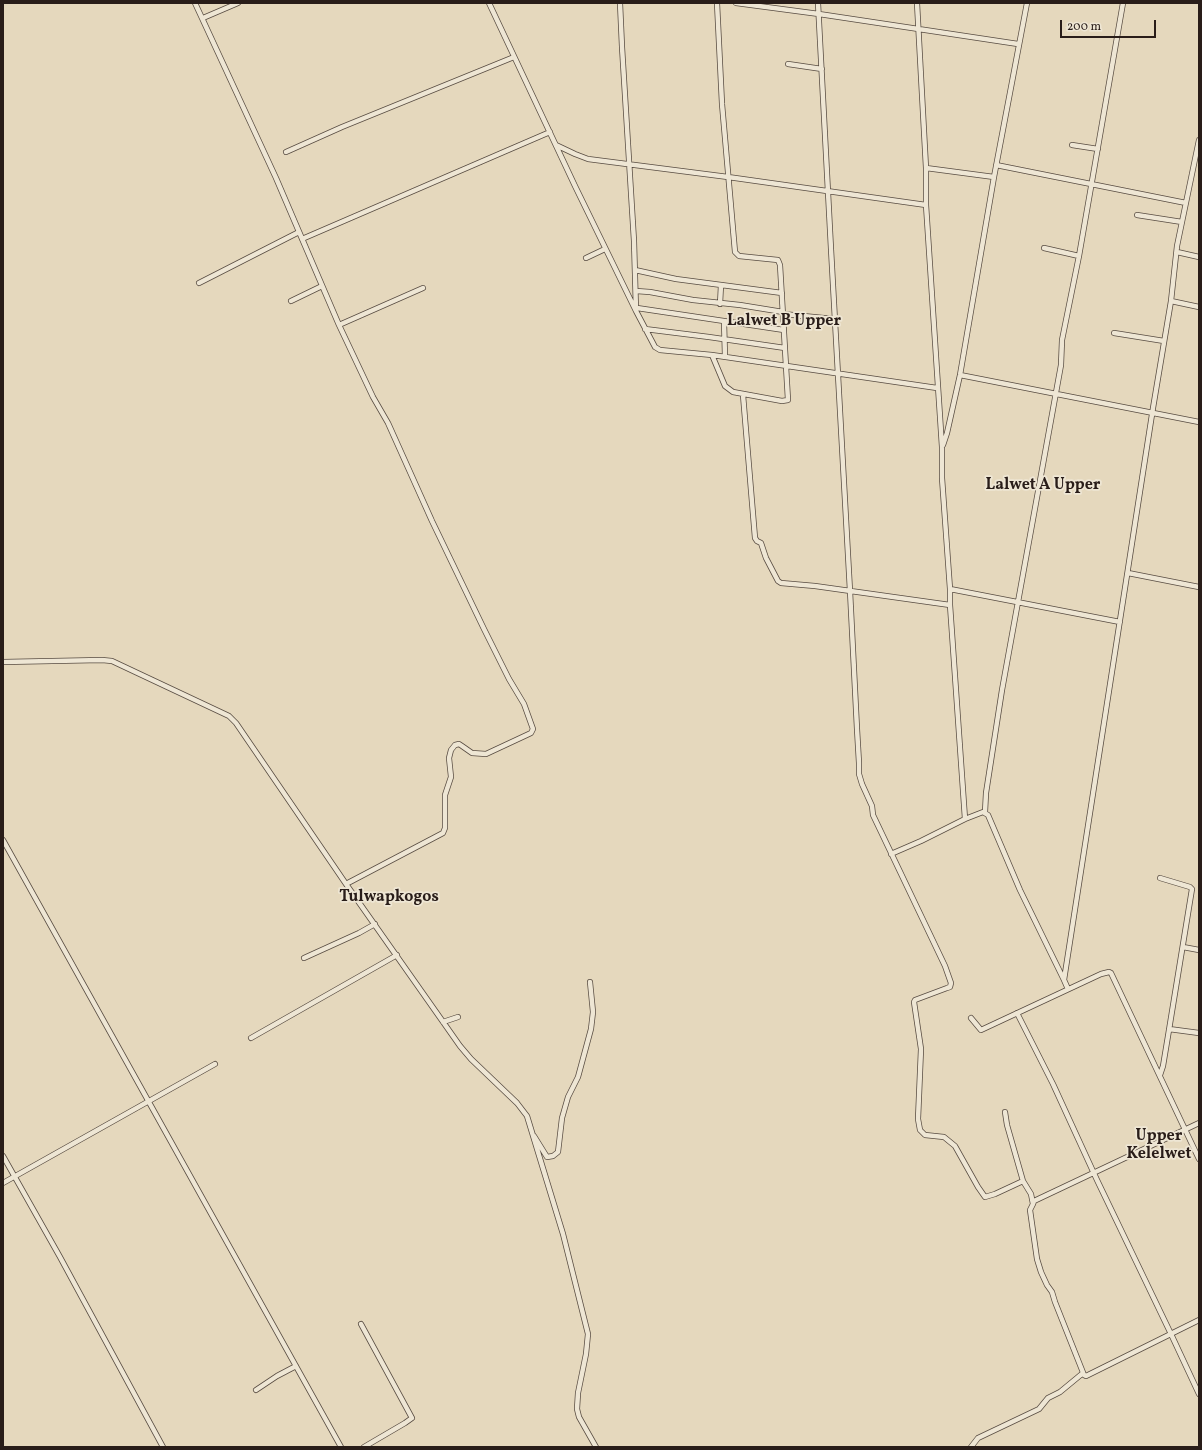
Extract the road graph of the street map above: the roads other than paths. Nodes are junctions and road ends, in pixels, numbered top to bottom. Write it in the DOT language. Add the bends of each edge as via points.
graph roads {
  1 [pos="196,3"];
  2 [pos="489,3"];
  3 [pos="620,3"];
  4 [pos="717,3"];
  5 [pos="736,3"];
  6 [pos="818,3"];
  7 [pos="917,3"];
  8 [pos="1027,3"];
  9 [pos="1123,3"];
  10 [pos="238,4"];
  11 [pos="819,14"];
  12 [pos="203,18"];
  13 [pos="918,30"];
  14 [pos="1018,44"];
  15 [pos="514,57"];
  16 [pos="788,64"];
  17 [pos="822,69"];
  18 [pos="550,132"];
  19 [pos="1199,140"];
  20 [pos="556,145"];
  21 [pos="1072,145"];
  22 [pos="1098,149"];
  23 [pos="286,152"];
  24 [pos="629,164"];
  25 [pos="996,165"];
  26 [pos="926,168"];
  27 [pos="728,177"];
  28 [pos="994,177"];
  29 [pos="1091,185"];
  30 [pos="828,192"];
  31 [pos="1186,203"];
  32 [pos="926,205"];
  33 [pos="1137,215"];
  34 [pos="1182,222"];
  35 [pos="299,232"];
  36 [pos="302,239"];
  37 [pos="1044,248"];
  38 [pos="606,249"];
  39 [pos="1177,252"];
  40 [pos="1079,256"];
  41 [pos="1199,257"];
  42 [pos="586,258"];
  43 [pos="635,270"];
  44 [pos="199,283"];
  45 [pos="721,285"];
  46 [pos="322,286"];
  47 [pos="423,288"];
  48 [pos="636,292"];
  49 [pos="782,293"];
  50 [pos="291,301"];
  51 [pos="1171,301"];
  52 [pos="720,304"];
  53 [pos="1199,307"];
  54 [pos="636,310"];
  55 [pos="783,313"];
  56 [pos="834,319"];
  57 [pos="724,322"];
  58 [pos="339,324"];
  59 [pos="645,329"];
  60 [pos="784,330"];
  61 [pos="1114,333"];
  62 [pos="725,339"];
  63 [pos="1164,341"];
  64 [pos="785,348"];
  65 [pos="712,355"];
  66 [pos="725,357"];
  67 [pos="786,367"];
  68 [pos="838,374"];
  69 [pos="960,375"];
  70 [pos="937,388"];
  71 [pos="1056,394"];
  72 [pos="743,395"];
  73 [pos="1152,413"];
  74 [pos="1199,422"];
  75 [pos="942,447"];
  76 [pos="1128,574"];
  77 [pos="1199,587"];
  78 [pos="950,589"];
  79 [pos="850,591"];
  80 [pos="1019,602"];
  81 [pos="950,605"];
  82 [pos="1120,622"];
  83 [pos="3,662"];
  84 [pos="985,812"];
  85 [pos="965,819"];
  86 [pos="3,840"];
  87 [pos="891,854"];
  88 [pos="1160,878"];
  89 [pos="346,884"];
  90 [pos="375,924"];
  91 [pos="1183,947"];
  92 [pos="1199,950"];
  93 [pos="397,955"];
  94 [pos="304,958"];
  95 [pos="1064,980"];
  96 [pos="590,982"];
  97 [pos="1068,989"];
  98 [pos="1017,1013"];
  99 [pos="458,1017"];
  100 [pos="972,1018"];
  101 [pos="443,1022"];
  102 [pos="1169,1029"];
  103 [pos="1199,1032"];
  104 [pos="251,1038"];
  105 [pos="215,1064"];
  106 [pos="1160,1075"];
  107 [pos="148,1101"];
  108 [pos="1005,1112"];
  109 [pos="1199,1124"];
  110 [pos="1186,1130"];
  111 [pos="532,1134"];
  112 [pos="3,1156"];
  113 [pos="1199,1159"];
  114 [pos="1094,1173"];
  115 [pos="14,1176"];
  116 [pos="1023,1181"];
  117 [pos="3,1183"];
  118 [pos="1033,1204"];
  119 [pos="1199,1320"];
  120 [pos="361,1324"];
  121 [pos="1172,1334"];
  122 [pos="296,1366"];
  123 [pos="1083,1373"];
  124 [pos="256,1390"];
  125 [pos="1199,1394"];
  126 [pos="163,1447"];
  127 [pos="341,1447"];
  128 [pos="364,1447"];
  129 [pos="596,1447"];
  130 [pos="971,1447"];
  1 -- 12 [label="street"];
  2 -- 15 [label="street"];
  3 -- 24 [label="street"];
  4 -- 27 [label="street"];
  5 -- 11 [label="street"];
  6 -- 11 [label="street"];
  7 -- 13 [label="street"];
  8 -- 14 [label="street"];
  9 -- 22 [label="street"];
  10 -- 12 [label="street"];
  11 -- 13 [label="street"];
  11 -- 17 [label="street"];
  12 -- 35 [label="street"];
  13 -- 14 [label="street"];
  13 -- 26 [label="street"];
  14 -- 25 [label="street"];
  15 -- 18 [label="street"];
  15 -- 23 [label="street"];
  16 -- 17 [label="street"];
  17 -- 30 [label="street"];
  18 -- 20 [label="street"];
  18 -- 36 [label="street"];
  19 -- 31 [label="street"];
  20 -- 24 [label="street" via="588,158"];
  20 -- 38 [label="street"];
  21 -- 22 [label="street"];
  22 -- 29 [label="street"];
  24 -- 27 [label="street"];
  24 -- 43 [label="street"];
  25 -- 28 [label="street"];
  25 -- 29 [label="street"];
  26 -- 28 [label="street"];
  26 -- 32 [label="street"];
  27 -- 30 [label="street"];
  27 -- 49 [label="street" via="735,252 740,256 778,260 781,268"];
  28 -- 69 [label="street"];
  29 -- 31 [label="street"];
  29 -- 40 [label="street"];
  30 -- 32 [label="street"];
  30 -- 56 [label="street"];
  31 -- 34 [label="street"];
  32 -- 70 [label="street"];
  33 -- 34 [label="street"];
  34 -- 39 [label="street"];
  35 -- 36 [label="street"];
  35 -- 44 [label="street"];
  36 -- 46 [label="street"];
  37 -- 40 [label="street"];
  38 -- 42 [label="street"];
  38 -- 54 [label="street"];
  39 -- 41 [label="street"];
  39 -- 51 [label="street"];
  40 -- 71 [label="street" via="1062,340"];
  43 -- 45 [label="street"];
  43 -- 48 [label="street"];
  45 -- 49 [label="street"];
  45 -- 52 [label="street"];
  46 -- 50 [label="street"];
  46 -- 58 [label="street"];
  47 -- 58 [label="street"];
  48 -- 52 [label="street"];
  48 -- 54 [label="street"];
  49 -- 55 [label="street"];
  51 -- 53 [label="street"];
  51 -- 63 [label="street"];
  52 -- 55 [label="street"];
  54 -- 57 [label="street"];
  54 -- 59 [label="street"];
  55 -- 56 [label="street"];
  55 -- 60 [label="street"];
  56 -- 68 [label="street"];
  57 -- 60 [label="street"];
  57 -- 62 [label="street"];
  58 -- 89 [label="street" via="480,622 524,704 533,728 531,733 486,754 472,753 459,744 455,745 449,758 451,777 445,795 443,833"];
  59 -- 62 [label="street"];
  59 -- 65 [label="street" via="653,346 660,350"];
  60 -- 64 [label="street"];
  61 -- 63 [label="street"];
  62 -- 64 [label="street"];
  62 -- 66 [label="street"];
  63 -- 73 [label="street"];
  64 -- 67 [label="street"];
  65 -- 66 [label="street"];
  65 -- 72 [label="street" via="725,386"];
  66 -- 67 [label="street"];
  67 -- 68 [label="street"];
  67 -- 72 [label="street" via="787,401"];
  68 -- 70 [label="street"];
  68 -- 79 [label="street"];
  69 -- 71 [label="street"];
  69 -- 75 [label="street"];
  70 -- 75 [label="street"];
  71 -- 73 [label="street"];
  71 -- 80 [label="street"];
  72 -- 79 [label="street" via="754,538 761,543 775,578 781,583"];
  73 -- 74 [label="street"];
  73 -- 76 [label="street"];
  75 -- 78 [label="street"];
  76 -- 77 [label="street"];
  76 -- 82 [label="street"];
  78 -- 80 [label="street"];
  78 -- 81 [label="street"];
  79 -- 81 [label="street"];
  79 -- 87 [label="street" via="859,774 873,815"];
  80 -- 82 [label="street"];
  80 -- 84 [label="street" via="1000,705"];
  81 -- 85 [label="street"];
  82 -- 95 [label="street"];
  83 -- 89 [label="street" via="112,661 229,716"];
  84 -- 85 [label="street"];
  84 -- 95 [label="street"];
  85 -- 87 [label="street"];
  86 -- 107 [label="street"];
  87 -- 116 [label="street" via="945,966 950,983 950,987 914,1002 921,1049 918,1119 920,1130 925,1135 944,1137 955,1146 985,1197"];
  88 -- 91 [label="street" via="1192,889"];
  89 -- 90 [label="street"];
  90 -- 93 [label="street"];
  90 -- 94 [label="street"];
  91 -- 92 [label="street"];
  91 -- 102 [label="street"];
  93 -- 101 [label="street"];
  93 -- 104 [label="street"];
  95 -- 97 [label="street"];
  96 -- 111 [label="street" via="593,1012 591,1029 578,1077 568,1097 562,1118 558,1152 547,1157"];
  97 -- 98 [label="street"];
  97 -- 106 [label="street" via="1101,974 1111,973"];
  98 -- 100 [label="street" via="981,1030"];
  98 -- 114 [label="street"];
  99 -- 101 [label="street"];
  101 -- 111 [label="street" via="471,1059 517,1103 527,1116"];
  102 -- 103 [label="street"];
  102 -- 106 [label="street"];
  105 -- 107 [label="street"];
  106 -- 110 [label="street"];
  107 -- 115 [label="street"];
  107 -- 122 [label="street"];
  108 -- 116 [label="street"];
  109 -- 110 [label="street"];
  110 -- 113 [label="street"];
  110 -- 114 [label="street"];
  111 -- 129 [label="street" via="563,1234 588,1334 577,1409"];
  112 -- 115 [label="street"];
  114 -- 118 [label="street" via="1034,1201"];
  114 -- 121 [label="street"];
  115 -- 117 [label="street"];
  115 -- 126 [label="street"];
  116 -- 118 [label="street" via="1031,1194"];
  118 -- 123 [label="street" via="1030,1210 1039,1265"];
  119 -- 121 [label="street"];
  120 -- 128 [label="street" via="412,1418"];
  121 -- 123 [label="street" via="1086,1376"];
  121 -- 125 [label="street"];
  122 -- 124 [label="street"];
  122 -- 127 [label="street"];
  123 -- 130 [label="street" via="1060,1392 1048,1398 1039,1409 978,1438"];
}
